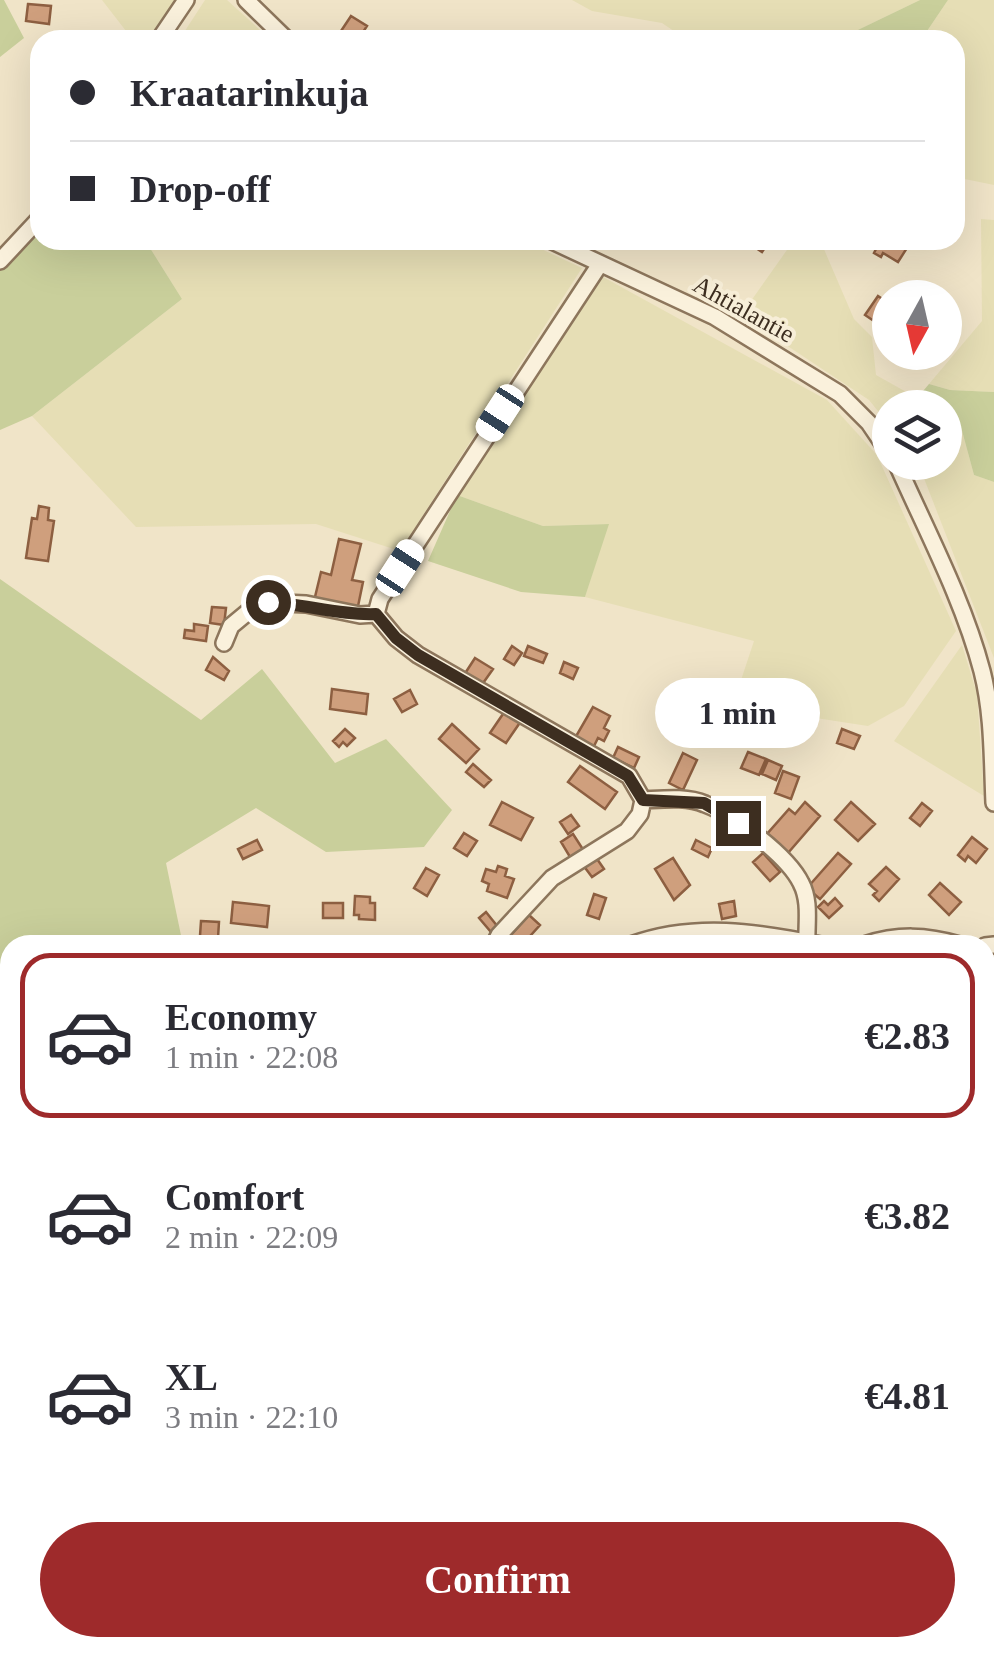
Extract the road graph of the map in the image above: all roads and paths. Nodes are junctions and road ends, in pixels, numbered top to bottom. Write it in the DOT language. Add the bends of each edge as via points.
graph roads {
  1 [pos="186,0"];
  2 [pos="246,0"];
  3 [pos="166,30"];
  4 [pos="276,30"];
  5 [pos="30,228"];
  6 [pos="571,250"];
  7 [pos="0,260"];
  8 [pos="600,264"];
  9 [pos="872,427"];
  10 [pos="904,480"];
  11 [pos="376,614"];
  12 [pos="224,644"];
  13 [pos="643,800"];
  14 [pos="994,803"];
  15 [pos="503,935"];
  16 [pos="675,935"];
  17 [pos="746,935"];
  18 [pos="811,935"];
  1 -- 3 [label="street"];
  2 -- 4 [label="street"];
  5 -- 7 [label="street"];
  6 -- 8 [label="street, Ahtialantie"];
  8 -- 9 [label="street, Ahtialantie" via="714,317 840,394"];
  8 -- 11 [label="street"];
  10 -- 14 [label="street" via="982,672"];
  11 -- 12 [label="street" via="260,602 231,626"];
  11 -- 13 [label="street" via="418,655 628,776"];
  13 -- 15 [label="street" via="627,831 552,878"];
  13 -- 18 [label="street" via="704,803 738,823 802,884"];
  16 -- 17 [label="street" via="702,929"];
}
